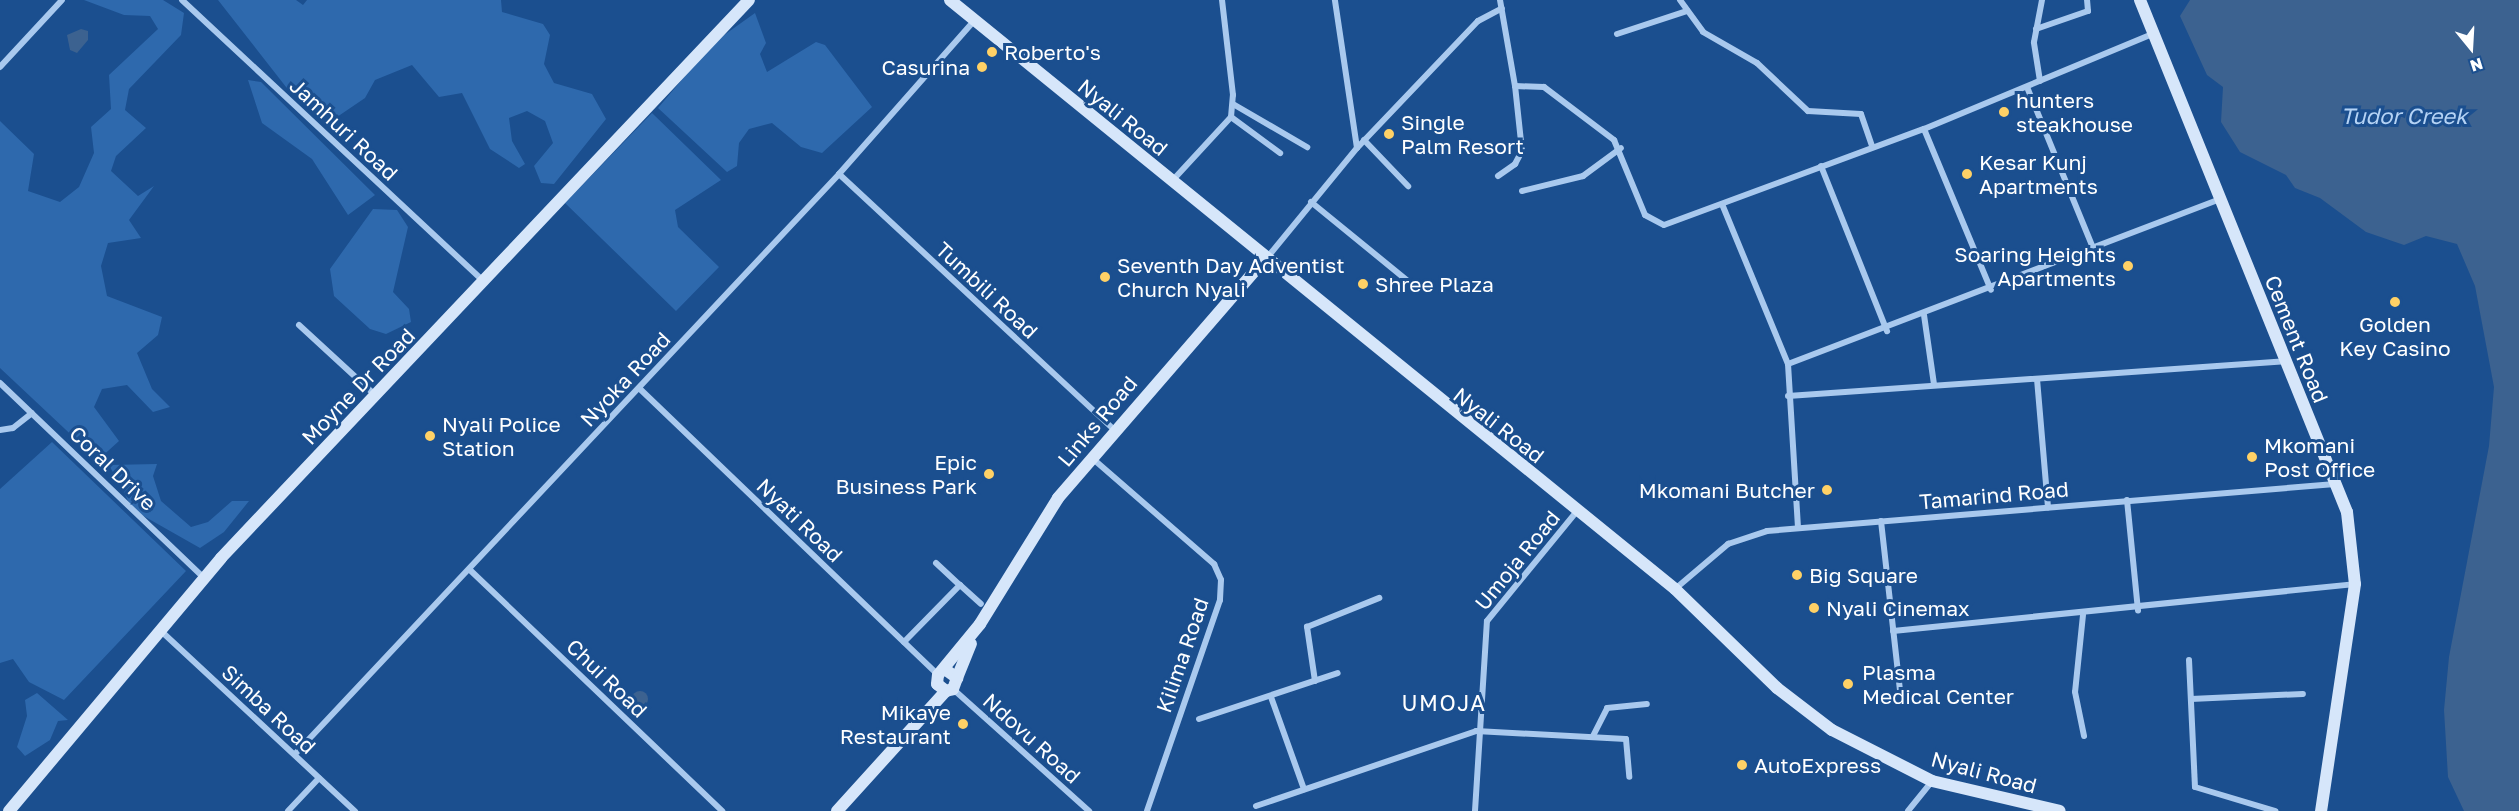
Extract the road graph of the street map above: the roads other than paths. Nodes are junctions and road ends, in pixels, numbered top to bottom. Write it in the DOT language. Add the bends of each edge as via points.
graph roads {
  1 [pos="62,0"];
  2 [pos="182,0"];
  3 [pos="749,0"];
  4 [pos="950,0"];
  5 [pos="1222,0"];
  6 [pos="1335,0"];
  7 [pos="1500,0"];
  8 [pos="1680,0"];
  9 [pos="2042,0"];
  10 [pos="2088,0"];
  11 [pos="2140,0"];
  12 [pos="1502,8"];
  13 [pos="1687,11"];
  14 [pos="974,21"];
  15 [pos="2036,29"];
  16 [pos="2156,33"];
  17 [pos="1617,34"];
  18 [pos="0,67"];
  19 [pos="2040,81"];
  20 [pos="1515,86"];
  21 [pos="2027,87"];
  22 [pos="1233,104"];
  23 [pos="1231,117"];
  24 [pos="1924,129"];
  25 [pos="1364,140"];
  26 [pos="1872,146"];
  27 [pos="1307,147"];
  28 [pos="1357,147"];
  29 [pos="1621,148"];
  30 [pos="1280,153"];
  31 [pos="1821,166"];
  32 [pos="839,174"];
  33 [pos="1498,176"];
  34 [pos="1172,181"];
  35 [pos="1408,186"];
  36 [pos="1522,191"];
  37 [pos="2220,199"];
  38 [pos="1311,202"];
  39 [pos="1722,204"];
  40 [pos="2093,248"];
  41 [pos="1265,259"];
  42 [pos="484,281"];
  43 [pos="1414,286"];
  44 [pos="1991,290"];
  45 [pos="1924,315"];
  46 [pos="299,325"];
  47 [pos="1887,331"];
  48 [pos="2285,361"];
  49 [pos="1788,364"];
  50 [pos="2037,380"];
  51 [pos="0,383"];
  52 [pos="1934,384"];
  53 [pos="640,390"];
  54 [pos="375,396"];
  55 [pos="1788,396"];
  56 [pos="32,413"];
  57 [pos="1113,429"];
  58 [pos="0,430"];
  59 [pos="1090,456"];
  60 [pos="2335,484"];
  61 [pos="2127,500"];
  62 [pos="2048,508"];
  63 [pos="1578,510"];
  64 [pos="1881,521"];
  65 [pos="1798,528"];
  66 [pos="936,563"];
  67 [pos="470,570"];
  68 [pos="203,577"];
  69 [pos="2355,584"];
  70 [pos="960,585"];
  71 [pos="1675,589"];
  72 [pos="1379,598"];
  73 [pos="981,604"];
  74 [pos="2138,610"];
  75 [pos="2083,615"];
  76 [pos="161,631"];
  77 [pos="1893,631"];
  78 [pos="904,642"];
  79 [pos="2189,660"];
  80 [pos="1338,673"];
  81 [pos="946,681"];
  82 [pos="1315,681"];
  83 [pos="1900,690"];
  84 [pos="2303,694"];
  85 [pos="1271,697"];
  86 [pos="2191,699"];
  87 [pos="1647,704"];
  88 [pos="1198,719"];
  89 [pos="1476,731"];
  90 [pos="1593,736"];
  91 [pos="2084,736"];
  92 [pos="295,754"];
  93 [pos="1629,777"];
  94 [pos="319,778"];
  95 [pos="1932,781"];
  96 [pos="1304,789"];
  97 [pos="1256,806"];
  98 [pos="9,811"];
  99 [pos="288,811"];
  100 [pos="356,811"];
  101 [pos="722,811"];
  102 [pos="837,811"];
  103 [pos="1089,811"];
  104 [pos="1147,811"];
  105 [pos="1473,811"];
  106 [pos="1908,811"];
  107 [pos="2060,811"];
  108 [pos="2275,811"];
  109 [pos="2321,811"];
  1 -- 18 [label="street"];
  2 -- 42 [label="street, Jamhuri Road"];
  3 -- 42 [label="main road, Moyne Dr Road"];
  4 -- 14 [label="main road, Nyali Road"];
  5 -- 22 [label="street"];
  6 -- 28 [label="street"];
  7 -- 12 [label="street"];
  8 -- 13 [label="street"];
  9 -- 15 [label="street"];
  10 -- 15 [label="street" via="2088,10"];
  11 -- 16 [label="main road, Cement Road"];
  12 -- 20 [label="street"];
  12 -- 25 [label="street" via="1478,21"];
  13 -- 17 [label="street"];
  13 -- 26 [label="street" via="1702,32 1757,63 1808,111 1861,114"];
  14 -- 32 [label="street, Nyoka Road"];
  14 -- 34 [label="main road, Nyali Road"];
  15 -- 19 [label="street"];
  16 -- 19 [label="street"];
  16 -- 37 [label="main road, Cement Road"];
  19 -- 21 [label="street"];
  20 -- 29 [label="street" via="1544,87"];
  20 -- 33 [label="street" via="1522,151 1515,164"];
  21 -- 24 [label="street"];
  21 -- 40 [label="street"];
  22 -- 23 [label="street"];
  22 -- 27 [label="street"];
  23 -- 30 [label="street"];
  23 -- 34 [label="street"];
  24 -- 26 [label="street"];
  24 -- 44 [label="street"];
  25 -- 28 [label="street"];
  25 -- 35 [label="street"];
  26 -- 31 [label="street"];
  28 -- 38 [label="street"];
  29 -- 36 [label="street" via="1582,176"];
  29 -- 39 [label="street" via="1653,223 1664,225"];
  31 -- 39 [label="street"];
  31 -- 47 [label="street"];
  32 -- 53 [label="street, Nyoka Road"];
  32 -- 57 [label="street, Tumbili Road"];
  34 -- 41 [label="main road, Nyali Road"];
  37 -- 40 [label="street"];
  37 -- 48 [label="main road, Cement Road"];
  38 -- 41 [label="street"];
  38 -- 43 [label="street"];
  39 -- 49 [label="street"];
  40 -- 44 [label="street"];
  41 -- 57 [label="main road, Links Road"];
  41 -- 63 [label="main road, Nyali Road"];
  42 -- 54 [label="main road, Moyne Dr Road"];
  44 -- 45 [label="street"];
  45 -- 47 [label="street"];
  45 -- 52 [label="street"];
  46 -- 54 [label="street"];
  47 -- 49 [label="street"];
  48 -- 50 [label="street"];
  48 -- 60 [label="main road, Cement Road"];
  49 -- 55 [label="street"];
  50 -- 52 [label="street"];
  50 -- 62 [label="street"];
  51 -- 56 [label="street, Coral Drive"];
  52 -- 55 [label="street"];
  53 -- 67 [label="street, Nyoka Road"];
  53 -- 78 [label="street, Nyati Road"];
  54 -- 68 [label="main road, Moyne Dr Road"];
  55 -- 65 [label="street"];
  56 -- 58 [label="street" via="13,428"];
  56 -- 68 [label="street, Coral Drive"];
  57 -- 59 [label="main road, Links Road"];
  59 -- 81 [label="main road, Links Road"];
  59 -- 104 [label="street, Kilima Road" via="1214,564 1221,580 1220,600"];
  60 -- 61 [label="street, Tamarind Road"];
  60 -- 69 [label="main road, Cement Road" via="2347,512"];
  61 -- 62 [label="street, Tamarind Road"];
  61 -- 74 [label="street"];
  62 -- 64 [label="street, Tamarind Road"];
  63 -- 71 [label="main road, Nyali Road"];
  63 -- 89 [label="street, Umoja Road" via="1487,621"];
  64 -- 65 [label="street, Tamarind Road"];
  64 -- 77 [label="street"];
  65 -- 71 [label="street, Tamarind Road" via="1728,544"];
  66 -- 70 [label="street"];
  67 -- 92 [label="street, Nyoka Road"];
  67 -- 101 [label="street, Chui Road"];
  68 -- 76 [label="main road, Moyne Dr Road"];
  69 -- 74 [label="street"];
  69 -- 109 [label="main road, Cement Road"];
  70 -- 73 [label="street"];
  70 -- 78 [label="street"];
  71 -- 95 [label="main road, Nyali Road" via="1777,688 1832,730"];
  72 -- 82 [label="street" via="1307,627"];
  74 -- 75 [label="street"];
  75 -- 77 [label="street"];
  75 -- 91 [label="street" via="2075,692"];
  76 -- 92 [label="street, Simba Road"];
  76 -- 98 [label="main road, Moyne Dr Road"];
  77 -- 83 [label="street"];
  78 -- 81 [label="street, Nyati Road"];
  79 -- 86 [label="street"];
  80 -- 82 [label="street"];
  81 -- 102 [label="main road, Links Road" via="915,724"];
  81 -- 103 [label="street, Ndovu Road"];
  82 -- 85 [label="street"];
  84 -- 86 [label="street"];
  85 -- 88 [label="street"];
  85 -- 96 [label="street"];
  86 -- 108 [label="street" via="2195,787"];
  87 -- 90 [label="street" via="1607,708"];
  89 -- 90 [label="street"];
  89 -- 96 [label="street"];
  89 -- 105 [label="street, Umoja Road"];
  90 -- 93 [label="street" via="1626,740"];
  92 -- 94 [label="street, Simba Road"];
  94 -- 99 [label="street"];
  94 -- 100 [label="street, Simba Road"];
  95 -- 106 [label="street"];
  95 -- 107 [label="main road, Nyali Road"];
  96 -- 97 [label="street"];
}
